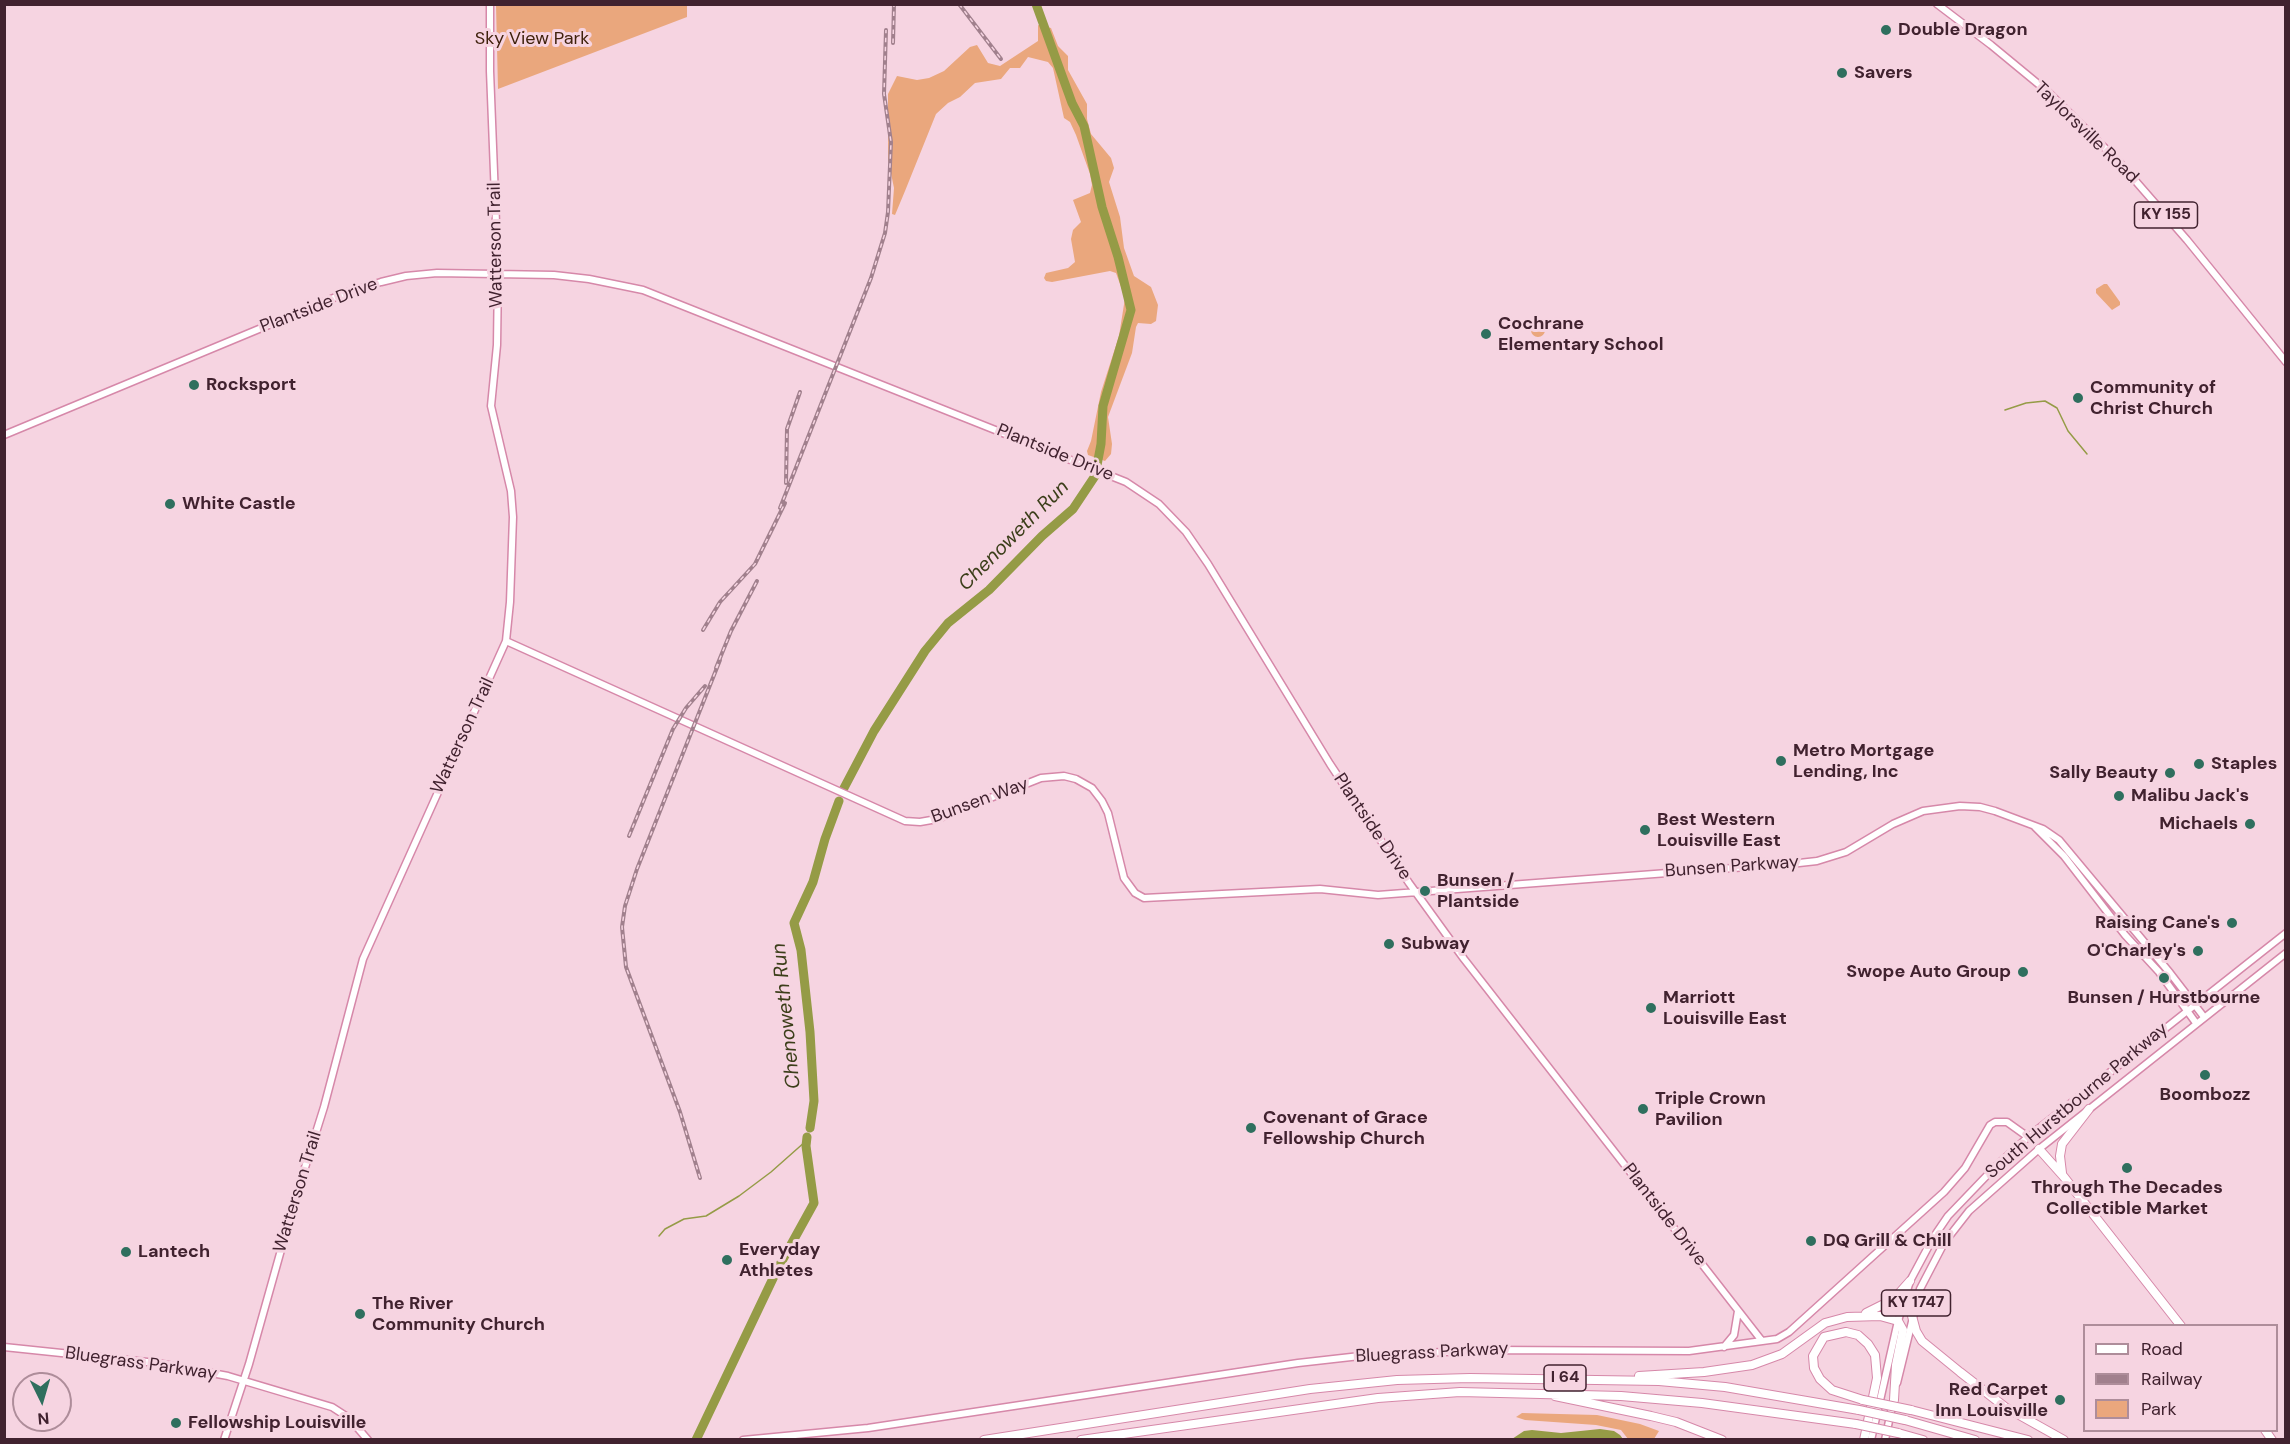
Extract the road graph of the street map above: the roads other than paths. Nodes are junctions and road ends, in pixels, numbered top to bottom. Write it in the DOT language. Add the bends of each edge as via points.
graph roads {
  1 [pos="490,4"];
  2 [pos="1937,4"];
  3 [pos="498,274"];
  4 [pos="2286,362"];
  5 [pos="4,435"];
  6 [pos="506,641"];
  7 [pos="2034,826"];
  8 [pos="1415,891"];
  9 [pos="2286,933"];
  10 [pos="2286,952"];
  11 [pos="2194,1004"];
  12 [pos="2187,1010"];
  13 [pos="2204,1017"];
  14 [pos="2196,1023"];
  15 [pos="2089,1109"];
  16 [pos="2028,1137"];
  17 [pos="2039,1149"];
  18 [pos="2064,1178"];
  19 [pos="1910,1281"];
  20 [pos="1738,1311"];
  21 [pos="1912,1316"];
  22 [pos="1858,1317"];
  23 [pos="1898,1321"];
  24 [pos="2179,1324"];
  25 [pos="1762,1341"];
  26 [pos="4,1347"];
  27 [pos="1723,1347"];
  28 [pos="243,1380"];
  29 [pos="1602,1380"];
  30 [pos="1547,1394"];
  31 [pos="1894,1400"];
  32 [pos="224,1440"];
  33 [pos="368,1440"];
  34 [pos="743,1440"];
  35 [pos="984,1440"];
  36 [pos="1081,1440"];
  37 [pos="1722,1440"];
  38 [pos="1864,1440"];
  39 [pos="1871,1440"];
  40 [pos="1885,1440"];
  41 [pos="1923,1440"];
  42 [pos="1975,1440"];
  43 [pos="2028,1440"];
  44 [pos="2064,1440"];
  1 -- 3 [label="street, Watterson Trail"];
  2 -- 4 [label="street, Taylorsville Road / KY 155" via="2048,92 2114,157"];
  3 -- 5 [label="street, Plantside Drive" via="423,274 361,288"];
  3 -- 6 [label="street, Watterson Trail" via="491,406 511,491 513,517"];
  3 -- 8 [label="street, Plantside Drive" via="571,276 643,290 1109,474 1145,494 1186,532 1332,768"];
  6 -- 8 [label="street, Bunsen Way" via="904,821 937,819 1041,778 1076,779 1092,788 1102,801 1124,878 1134,893 1144,898 1320,889 1378,895"];
  6 -- 28 [label="street, Watterson Trail" via="363,959 324,1107"];
  7 -- 8 [label="street, Bunsen Parkway" via="1980,807 1939,807 1909,816 1846,852 1817,861"];
  7 -- 11 [label="street, Bunsen Parkway" via="2068,850"];
  7 -- 12 [label="street, Bunsen Parkway" via="2064,856"];
  8 -- 20 [label="street, Plantside Drive"];
  9 -- 11 [label="street, South Hurstbourne Parkway / KY 1747"];
  10 -- 13 [label="street, South Hurstbourne Parkway / KY 1747"];
  11 -- 12 [label="street, South Hurstbourne Parkway / KY 1747"];
  11 -- 13 [label="street, Bunsen Parkway"];
  12 -- 14 [label="street, Bunsen Parkway"];
  12 -- 16 [label="street, South Hurstbourne Parkway / KY 1747"];
  13 -- 14 [label="street, South Hurstbourne Parkway / KY 1747"];
  14 -- 15 [label="street, South Hurstbourne Parkway / KY 1747"];
  15 -- 17 [label="street, South Hurstbourne Parkway / KY 1747"];
  15 -- 18 [label="highway" via="2062,1144 2060,1166"];
  16 -- 17 [label="street, Bluegrass Parkway"];
  16 -- 19 [label="street, South Hurstbourne Parkway / KY 1747" via="1948,1216"];
  16 -- 25 [label="street, Bluegrass Parkway" via="2007,1122 1990,1125 1965,1168 1944,1192 1789,1332"];
  17 -- 18 [label="highway"];
  17 -- 21 [label="street, South Hurstbourne Parkway / KY 1747" via="1957,1224 1928,1272"];
  18 -- 24 [label="highway"];
  19 -- 22 [label="highway" via="1884,1306"];
  19 -- 23 [label="street, South Hurstbourne Parkway / KY 1747"];
  20 -- 25 [label="street, Plantside Drive"];
  20 -- 27 [label="street" via="1734,1335"];
  21 -- 31 [label="street, South Hurstbourne Parkway / KY 1747"];
  21 -- 44 [label="highway" via="1922,1341 1960,1372 2005,1407"];
  22 -- 23 [label="highway" via="1880,1316"];
  22 -- 29 [label="highway" via="1825,1323 1782,1354 1752,1365"];
  23 -- 31 [label="highway" via="1903,1330"];
  23 -- 39 [label="street, South Hurstbourne Parkway / KY 1747"];
  25 -- 27 [label="street, Bluegrass Parkway"];
  26 -- 28 [label="street, Bluegrass Parkway" via="168,1364"];
  27 -- 34 [label="street, Bluegrass Parkway" via="1663,1352 1486,1350 1360,1356 868,1428"];
  28 -- 32 [label="street, Watterson Trail"];
  28 -- 33 [label="street, Bluegrass Parkway" via="332,1407 349,1418"];
  29 -- 35 [label="highway, I 64" via="1397,1380"];
  29 -- 42 [label="highway, I 64, bridge" via="1725,1387 1859,1410"];
  30 -- 36 [label="highway, I 64" via="1460,1392 1378,1398"];
  30 -- 37 [label="highway" via="1651,1416"];
  30 -- 41 [label="highway, I 64, bridge" via="1702,1402 1856,1424"];
  31 -- 40 [label="street, South Hurstbourne Parkway / KY 1747"];
  38 -- 43 [label="highway, bridge" via="1877,1378 1875,1354 1858,1335 1846,1332 1824,1337 1813,1356 1814,1368 1820,1379 1837,1393 1863,1401 1911,1410"];
}
